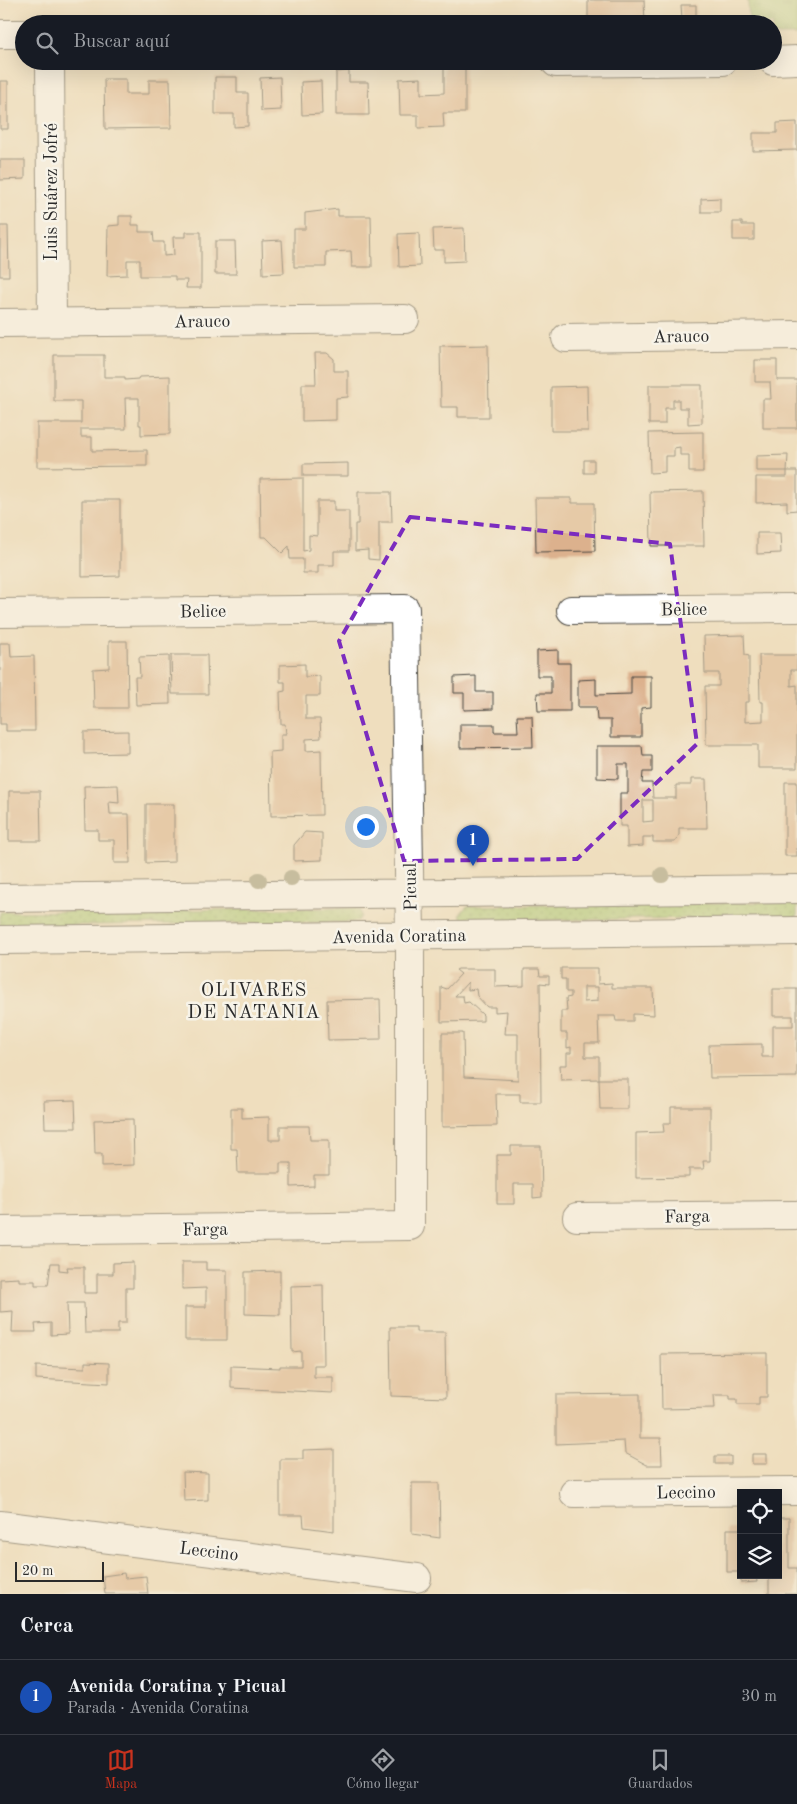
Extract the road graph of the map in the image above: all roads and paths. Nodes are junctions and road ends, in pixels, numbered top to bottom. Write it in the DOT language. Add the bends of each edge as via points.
graph roads {
  1 [pos="0,34"];
  2 [pos="15,34"];
  3 [pos="797,60"];
  4 [pos="782,61"];
  5 [pos="50,70"];
  6 [pos="405,318"];
  7 [pos="52,322"];
  8 [pos="0,323"];
  9 [pos="797,334"];
  10 [pos="566,338"];
  11 [pos="797,608"];
  12 [pos="405,609"];
  13 [pos="572,610"];
  14 [pos="0,613"];
  15 [pos="797,889"];
  16 [pos="410,893"];
  17 [pos="0,898"];
  18 [pos="797,931"];
  19 [pos="410,936"];
  20 [pos="0,940"];
  21 [pos="797,1215"];
  22 [pos="576,1217"];
  23 [pos="410,1226"];
  24 [pos="0,1231"];
  25 [pos="797,1491"];
  26 [pos="574,1494"];
  27 [pos="0,1525"];
  28 [pos="417,1578"];
  1 -- 2 [label="street"];
  3 -- 4 [label="street"];
  5 -- 7 [label="street, Luis Suárez Jofré"];
  6 -- 7 [label="street, Arauco"];
  7 -- 8 [label="street, Arauco"];
  9 -- 10 [label="street, Arauco"];
  11 -- 13 [label="street, Belice"];
  12 -- 14 [label="street, Belice"];
  12 -- 16 [label="street, Picual"];
  15 -- 16 [label="street"];
  16 -- 17 [label="street"];
  16 -- 19 [label="street, Picual"];
  18 -- 19 [label="street, Avenida Coratina"];
  19 -- 20 [label="street, Avenida Coratina"];
  19 -- 23 [label="street, Picual"];
  21 -- 22 [label="street, Farga"];
  23 -- 24 [label="street, Farga"];
  25 -- 26 [label="street, Leccino"];
  27 -- 28 [label="street, Leccino"];
}
